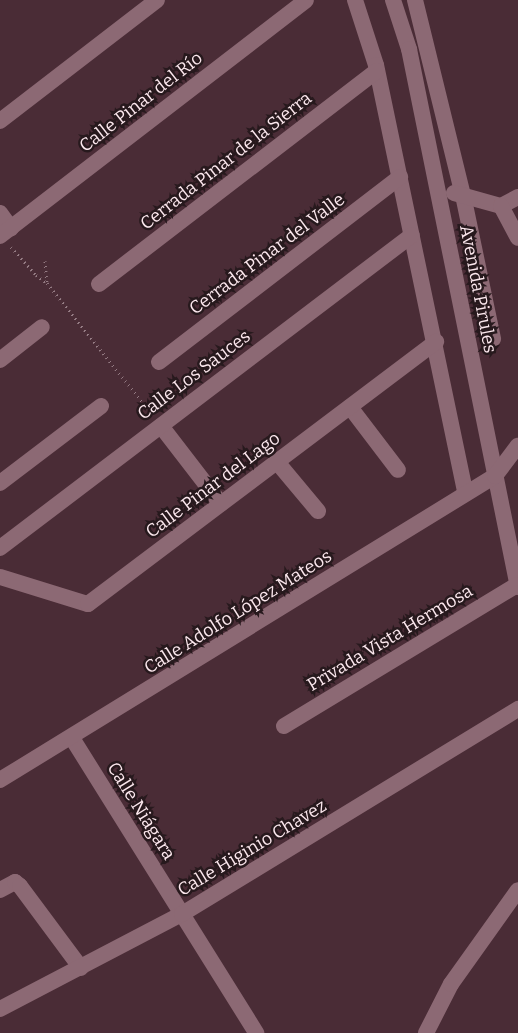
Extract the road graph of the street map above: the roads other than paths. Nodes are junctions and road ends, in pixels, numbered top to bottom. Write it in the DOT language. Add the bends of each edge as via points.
graph roads {
  1 [pos="157,0"];
  2 [pos="306,0"];
  3 [pos="356,0"];
  4 [pos="393,0"];
  5 [pos="415,0"];
  6 [pos="377,70"];
  7 [pos="0,120"];
  8 [pos="400,177"];
  9 [pos="438,190"];
  10 [pos="463,195"];
  11 [pos="518,197"];
  12 [pos="500,206"];
  13 [pos="0,213"];
  14 [pos="4,233"];
  15 [pos="412,234"];
  16 [pos="518,238"];
  17 [pos="99,284"];
  18 [pos="42,328"];
  19 [pos="493,339"];
  20 [pos="436,342"];
  21 [pos="0,360"];
  22 [pos="159,362"];
  23 [pos="101,406"];
  24 [pos="350,407"];
  25 [pos="161,426"];
  26 [pos="518,446"];
  27 [pos="277,462"];
  28 [pos="398,470"];
  29 [pos="495,476"];
  30 [pos="0,483"];
  31 [pos="466,494"];
  32 [pos="221,504"];
  33 [pos="318,511"];
  34 [pos="0,548"];
  35 [pos="0,577"];
  36 [pos="518,586"];
  37 [pos="518,709"];
  38 [pos="284,726"];
  39 [pos="72,738"];
  40 [pos="0,780"];
  41 [pos="0,890"];
  42 [pos="518,890"];
  43 [pos="182,914"];
  44 [pos="81,968"];
  45 [pos="0,1009"];
  46 [pos="256,1033"];
  47 [pos="426,1033"];
  1 -- 7 [label="street"];
  2 -- 14 [label="street, Calle Pinar del Río"];
  3 -- 6 [label="street"];
  4 -- 9 [label="street, Avenida Pirules" via="410,49"];
  5 -- 10 [label="street"];
  6 -- 8 [label="street"];
  6 -- 17 [label="street, Cerrada Pinar de la Sierra"];
  8 -- 15 [label="street"];
  8 -- 22 [label="street, Cerrada Pinar del Valle"];
  9 -- 10 [label="street"];
  9 -- 29 [label="street, Avenida Pirules"];
  10 -- 12 [label="street"];
  10 -- 19 [label="street"];
  11 -- 12 [label="street"];
  12 -- 16 [label="street"];
  13 -- 14 [label="street"];
  15 -- 20 [label="street"];
  15 -- 25 [label="street, Calle Los Sauces"];
  18 -- 21 [label="street"];
  20 -- 24 [label="street, Calle Pinar del Lago"];
  20 -- 31 [label="street"];
  23 -- 30 [label="street"];
  24 -- 27 [label="street, Calle Pinar del Lago"];
  24 -- 28 [label="street"];
  25 -- 32 [label="street"];
  25 -- 34 [label="street, Calle Los Sauces"];
  26 -- 29 [label="street"];
  27 -- 32 [label="street, Calle Pinar del Lago"];
  27 -- 33 [label="street"];
  29 -- 31 [label="street, Calle Adolfo López Mateos"];
  29 -- 36 [label="street, Avenida Pirules"];
  31 -- 39 [label="street, Calle Adolfo López Mateos"];
  32 -- 35 [label="street, Calle Pinar del Lago" via="88,604"];
  36 -- 38 [label="street, Privada Vista Hermosa"];
  37 -- 43 [label="street, Calle Higinio Chavez"];
  39 -- 40 [label="street, Calle Adolfo López Mateos"];
  39 -- 43 [label="street, Calle Niágara"];
  41 -- 44 [label="street" via="15,882 20,886"];
  42 -- 47 [label="street" via="451,984"];
  43 -- 44 [label="street, Calle Higinio Chavez"];
  43 -- 46 [label="street, Calle Niágara"];
  44 -- 45 [label="street, Calle Higinio Chavez"];
}
